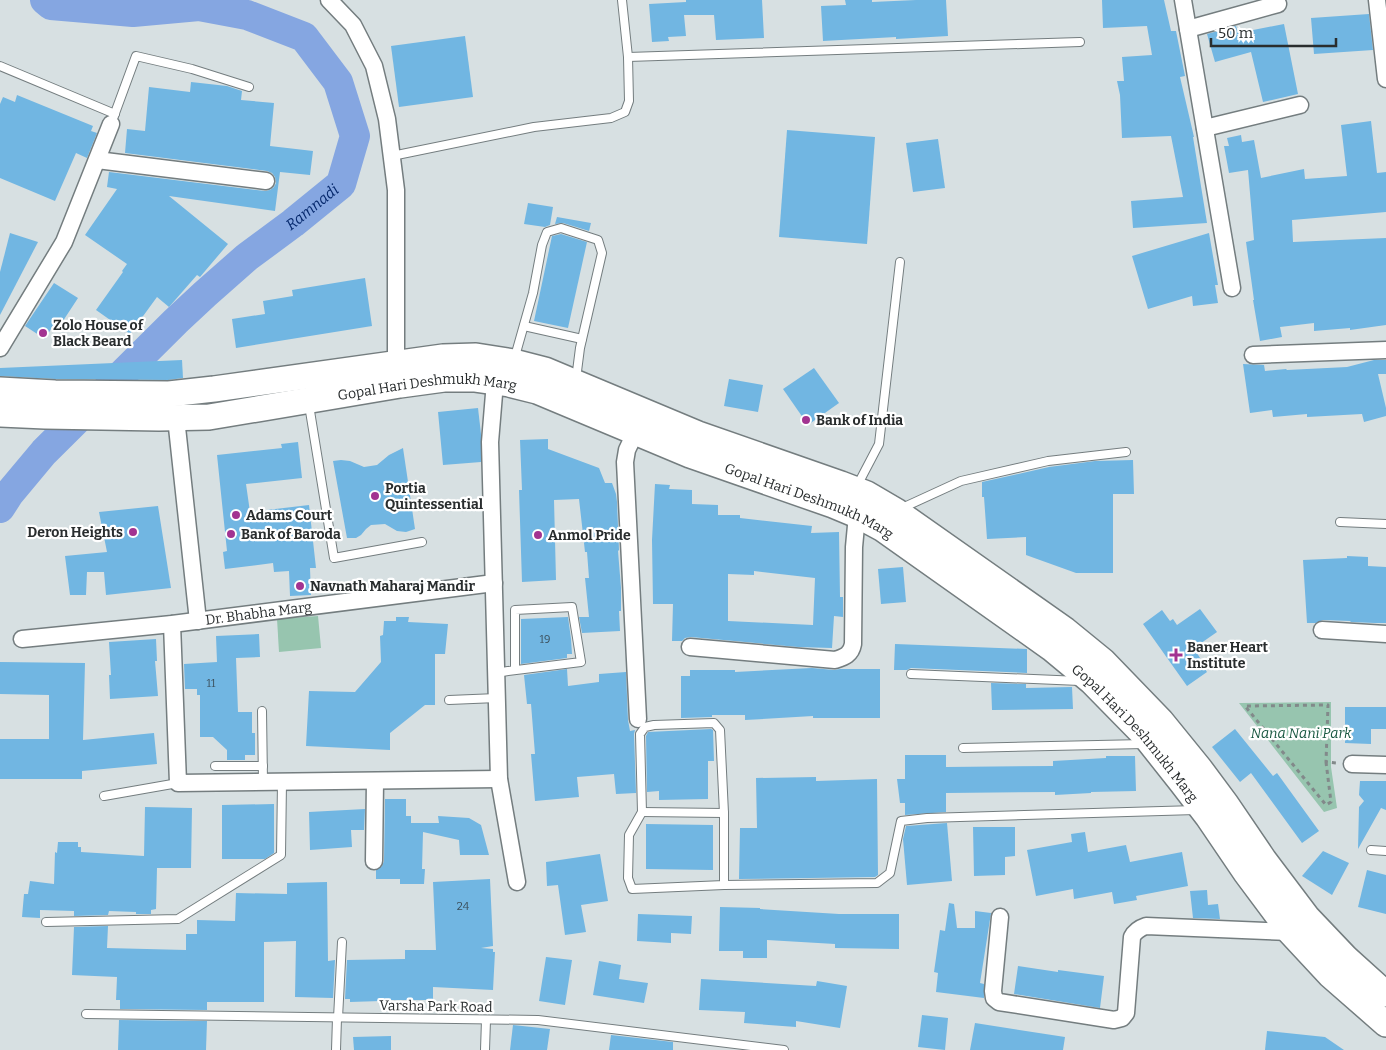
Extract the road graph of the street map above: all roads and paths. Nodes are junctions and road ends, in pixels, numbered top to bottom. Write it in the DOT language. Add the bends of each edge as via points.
graph roads {
  1 [pos="329,0"];
  2 [pos="622,0"];
  3 [pos="1184,0"];
  4 [pos="1377,0"];
  5 [pos="1278,4"];
  6 [pos="1188,29"];
  7 [pos="1080,42"];
  8 [pos="628,57"];
  9 [pos="0,66"];
  10 [pos="1386,79"];
  11 [pos="249,87"];
  12 [pos="1300,105"];
  13 [pos="113,119"];
  14 [pos="1205,128"];
  15 [pos="392,156"];
  16 [pos="97,160"];
  17 [pos="266,181"];
  18 [pos="900,262"];
  19 [pos="1232,288"];
  20 [pos="524,326"];
  21 [pos="582,339"];
  22 [pos="0,348"];
  23 [pos="1386,350"];
  24 [pos="1253,355"];
  25 [pos="514,362"];
  26 [pos="396,363"];
  27 [pos="495,382"];
  28 [pos="575,383"];
  29 [pos="0,390"];
  30 [pos="308,400"];
  31 [pos="600,406"];
  32 [pos="0,414"];
  33 [pos="167,418"];
  34 [pos="635,433"];
  35 [pos="1126,452"];
  36 [pos="855,490"];
  37 [pos="877,512"];
  38 [pos="1340,522"];
  39 [pos="1386,524"];
  40 [pos="422,542"];
  41 [pos="494,583"];
  42 [pos="198,621"];
  43 [pos="172,624"];
  44 [pos="1322,630"];
  45 [pos="1386,634"];
  46 [pos="22,639"];
  47 [pos="690,647"];
  48 [pos="514,670"];
  49 [pos="496,673"];
  50 [pos="912,674"];
  51 [pos="1092,682"];
  52 [pos="497,698"];
  53 [pos="449,700"];
  54 [pos="262,711"];
  55 [pos="638,719"];
  56 [pos="1151,744"];
  57 [pos="963,748"];
  58 [pos="1326,762"];
  59 [pos="1352,764"];
  60 [pos="1386,765"];
  61 [pos="216,766"];
  62 [pos="263,774"];
  63 [pos="499,779"];
  64 [pos="375,781"];
  65 [pos="282,782"];
  66 [pos="178,783"];
  67 [pos="104,796"];
  68 [pos="1203,810"];
  69 [pos="642,812"];
  70 [pos="724,813"];
  71 [pos="1371,850"];
  72 [pos="1386,851"];
  73 [pos="374,861"];
  74 [pos="517,882"];
  75 [pos="724,885"];
  76 [pos="1000,917"];
  77 [pos="46,922"];
  78 [pos="1290,932"];
  79 [pos="342,942"];
  80 [pos="1386,994"];
  81 [pos="86,1014"];
  82 [pos="338,1018"];
  83 [pos="486,1020"];
  84 [pos="1386,1024"];
  85 [pos="729,1047"];
  86 [pos="336,1050"];
  87 [pos="485,1050"];
  88 [pos="784,1050"];
  1 -- 15 [label="street" via="353,25 374,66"];
  2 -- 8 [label="lane"];
  3 -- 6 [label="street"];
  4 -- 10 [label="street"];
  5 -- 6 [label="street"];
  6 -- 14 [label="street"];
  7 -- 8 [label="lane"];
  8 -- 15 [label="lane" via="629,101 618,116 534,127"];
  9 -- 13 [label="lane"];
  11 -- 13 [label="lane" via="136,56"];
  12 -- 14 [label="street"];
  13 -- 16 [label="street"];
  14 -- 19 [label="street"];
  15 -- 26 [label="street" via="396,190"];
  16 -- 17 [label="street"];
  16 -- 22 [label="street" via="64,242"];
  18 -- 36 [label="lane" via="879,444"];
  20 -- 21 [label="lane"];
  20 -- 21 [label="lane" via="542,245 547,232 561,228 598,240 602,253"];
  20 -- 25 [label="lane"];
  21 -- 28 [label="lane"];
  23 -- 24 [label="street"];
  25 -- 26 [label="main road, Gopal Hari Deshmukh Marg" via="468,356"];
  25 -- 28 [label="main road, Gopal Hari Deshmukh Marg" via="545,370"];
  26 -- 29 [label="main road, Gopal Hari Deshmukh Marg" via="169,394"];
  27 -- 30 [label="main road, Gopal Hari Deshmukh Marg" via="444,379"];
  27 -- 31 [label="main road, Gopal Hari Deshmukh Marg"];
  27 -- 41 [label="street" via="490,442"];
  28 -- 31 [label="main road, Gopal Hari Deshmukh Marg"];
  30 -- 33 [label="main road, Gopal Hari Deshmukh Marg" via="209,417"];
  30 -- 40 [label="lane" via="334,558"];
  31 -- 34 [label="main road, Gopal Hari Deshmukh Marg"];
  31 -- 36 [label="main road, Gopal Hari Deshmukh Marg" via="698,434"];
  32 -- 33 [label="main road, Gopal Hari Deshmukh Marg"];
  33 -- 42 [label="street"];
  34 -- 37 [label="main road, Gopal Hari Deshmukh Marg" via="834,505"];
  34 -- 55 [label="street" via="625,462"];
  35 -- 37 [label="lane" via="1048,461 961,481"];
  36 -- 37 [label="main road, Gopal Hari Deshmukh Marg"];
  37 -- 47 [label="street" via="854,547 853,644 848,654 834,660"];
  37 -- 51 [label="main road, Gopal Hari Deshmukh Marg"];
  37 -- 80 [label="main road, Gopal Hari Deshmukh Marg" via="1065,630 1104,661 1161,721 1200,769 1307,917"];
  38 -- 39 [label="lane"];
  41 -- 42 [label="street, Dr. Bhabha Marg"];
  41 -- 49 [label="street"];
  42 -- 43 [label="street, Dr. Bhabha Marg"];
  43 -- 46 [label="street, Dr. Bhabha Marg"];
  43 -- 66 [label="street"];
  44 -- 45 [label="street"];
  48 -- 48 [label="lane" via="582,662 572,607 515,610"];
  48 -- 49 [label="lane"];
  49 -- 52 [label="street"];
  50 -- 51 [label="lane"];
  51 -- 56 [label="main road, Gopal Hari Deshmukh Marg"];
  52 -- 53 [label="lane"];
  52 -- 63 [label="street"];
  54 -- 62 [label="lane"];
  56 -- 57 [label="lane"];
  56 -- 68 [label="main road, Gopal Hari Deshmukh Marg"];
  58 -- 58 [label="path" via="1328,705 1245,706 1326,805 1331,802"];
  58 -- 59 [label="path"];
  59 -- 60 [label="street"];
  61 -- 62 [label="lane"];
  62 -- 65 [label="street"];
  62 -- 66 [label="street"];
  63 -- 64 [label="street"];
  63 -- 74 [label="street"];
  64 -- 65 [label="street"];
  64 -- 73 [label="street"];
  65 -- 77 [label="lane" via="280,855 178,920"];
  66 -- 67 [label="lane"];
  68 -- 75 [label="lane" via="901,821 890,873 877,883"];
  68 -- 78 [label="main road, Gopal Hari Deshmukh Marg"];
  69 -- 70 [label="lane"];
  69 -- 70 [label="lane" via="640,734 645,727 714,723 720,730"];
  69 -- 75 [label="lane" via="629,835 628,878 632,889"];
  70 -- 75 [label="lane"];
  71 -- 72 [label="lane"];
  76 -- 78 [label="street" via="994,998 999,1002 1114,1020 1126,1014 1132,937 1143,927"];
  78 -- 84 [label="main road, Gopal Hari Deshmukh Marg" via="1330,975"];
  79 -- 82 [label="lane"];
  81 -- 82 [label="lane, Varsha Park Road"];
  82 -- 83 [label="lane, Varsha Park Road"];
  82 -- 86 [label="lane"];
  83 -- 85 [label="lane, Varsha Park Road" via="538,1020"];
  83 -- 87 [label="lane"];
  85 -- 88 [label="lane, Varsha Park Road"];
}
